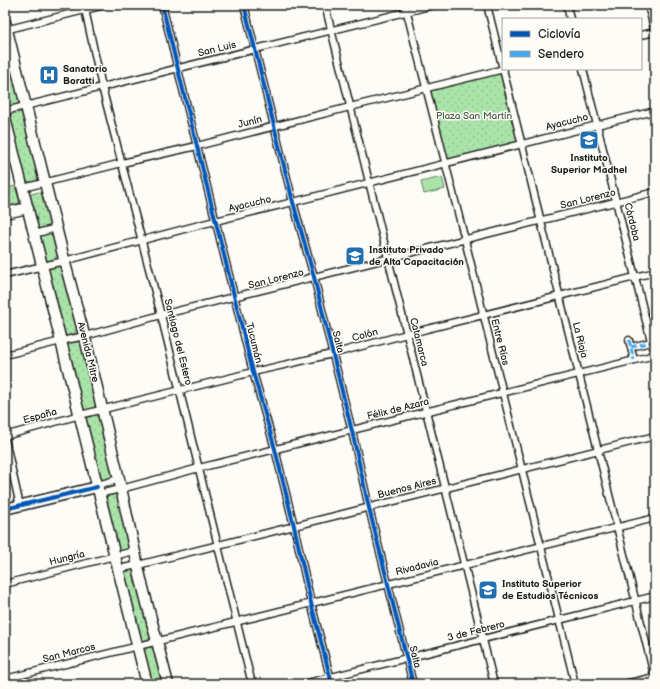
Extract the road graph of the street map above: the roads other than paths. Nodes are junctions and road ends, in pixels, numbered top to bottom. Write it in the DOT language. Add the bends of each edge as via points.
graph roads {
  1 [pos="105,5"];
  2 [pos="162,5"];
  3 [pos="244,5"];
  4 [pos="325,5"];
  5 [pos="405,5"];
  6 [pos="434,5"];
  7 [pos="487,5"];
  8 [pos="567,5"];
  9 [pos="648,5"];
  10 [pos="84,7"];
  11 [pos="406,12"];
  12 [pos="570,18"];
  13 [pos="6,27"];
  14 [pos="331,30"];
  15 [pos="655,32"];
  16 [pos="642,35"];
  17 [pos="255,49"];
  18 [pos="502,61"];
  19 [pos="177,69"];
  20 [pos="502,69"];
  21 [pos="504,70"];
  22 [pos="583,70"];
  23 [pos="102,87"];
  24 [pos="426,88"];
  25 [pos="26,106"];
  26 [pos="350,107"];
  27 [pos="5,111"];
  28 [pos="655,111"];
  29 [pos="5,118"];
  30 [pos="597,125"];
  31 [pos="274,126"];
  32 [pos="522,144"];
  33 [pos="197,146"];
  34 [pos="122,163"];
  35 [pos="445,164"];
  36 [pos="45,182"];
  37 [pos="369,183"];
  38 [pos="22,188"];
  39 [pos="655,192"];
  40 [pos="293,202"];
  41 [pos="616,202"];
  42 [pos="28,208"];
  43 [pos="5,213"];
  44 [pos="215,221"];
  45 [pos="541,221"];
  46 [pos="56,228"];
  47 [pos="34,234"];
  48 [pos="142,240"];
  49 [pos="465,240"];
  50 [pos="388,259"];
  51 [pos="64,261"];
  52 [pos="42,265"];
  53 [pos="655,272"];
  54 [pos="5,275"];
  55 [pos="314,277"];
  56 [pos="635,277"];
  57 [pos="559,296"];
  58 [pos="234,297"];
  59 [pos="161,315"];
  60 [pos="483,315"];
  61 [pos="407,334"];
  62 [pos="85,336"];
  63 [pos="629,340"];
  64 [pos="61,341"];
  65 [pos="651,342"];
  66 [pos="631,347"];
  67 [pos="332,354"];
  68 [pos="5,355"];
  69 [pos="655,356"];
  70 [pos="634,360"];
  71 [pos="253,372"];
  72 [pos="579,374"];
  73 [pos="179,391"];
  74 [pos="502,393"];
  75 [pos="103,410"];
  76 [pos="426,412"];
  77 [pos="80,415"];
  78 [pos="352,431"];
  79 [pos="5,436"];
  80 [pos="655,436"];
  81 [pos="5,439"];
  82 [pos="275,449"];
  83 [pos="598,450"];
  84 [pos="199,468"];
  85 [pos="521,470"];
  86 [pos="120,484"];
  87 [pos="445,488"];
  88 [pos="98,490"];
  89 [pos="20,506"];
  90 [pos="369,508"];
  91 [pos="5,509"];
  92 [pos="655,518"];
  93 [pos="294,526"];
  94 [pos="617,527"];
  95 [pos="218,545"];
  96 [pos="540,546"];
  97 [pos="134,551"];
  98 [pos="114,556"];
  99 [pos="138,565"];
  100 [pos="464,565"];
  101 [pos="118,569"];
  102 [pos="5,584"];
  103 [pos="388,584"];
  104 [pos="655,596"];
  105 [pos="636,601"];
  106 [pos="311,603"];
  107 [pos="559,620"];
  108 [pos="236,622"];
  109 [pos="483,639"];
  110 [pos="157,642"];
  111 [pos="137,646"];
  112 [pos="407,658"];
  113 [pos="655,677"];
  114 [pos="5,679"];
  115 [pos="331,681"];
  116 [pos="147,684"];
  117 [pos="168,684"];
  118 [pos="252,684"];
  119 [pos="303,684"];
  120 [pos="413,684"];
  121 [pos="494,684"];
  122 [pos="575,684"];
  123 [pos="626,684"];
  1 -- 10 [label="street"];
  2 -- 19 [label="street, Tucumán"];
  3 -- 17 [label="street, Salta"];
  4 -- 14 [label="street, Catamarca"];
  5 -- 11 [label="street, Entre Ríos"];
  6 -- 11 [label="street, San Luis"];
  7 -- 18 [label="street, La Rioja"];
  8 -- 12 [label="street"];
  9 -- 15 [label="street"];
  10 -- 13 [label="street"];
  10 -- 23 [label="street, Santiago del Estero"];
  11 -- 14 [label="street, San Luis"];
  11 -- 24 [label="street, Entre Ríos"];
  13 -- 25 [label="main road, Avenida Mitre"];
  14 -- 17 [label="street, San Luis"];
  14 -- 26 [label="street, Catamarca"];
  15 -- 16 [label="street"];
  17 -- 19 [label="street, San Luis"];
  17 -- 31 [label="street, Salta"];
  19 -- 23 [label="street, San Luis"];
  19 -- 33 [label="street, Tucumán"];
  20 -- 24 [label="street, Junín"];
  21 -- 32 [label="street, La Rioja"];
  22 -- 30 [label="street, Córdoba"];
  23 -- 25 [label="street, San Luis"];
  23 -- 34 [label="street, Santiago del Estero"];
  24 -- 26 [label="street, Junín"];
  24 -- 35 [label="street, Entre Ríos"];
  25 -- 27 [label="street, San Luis"];
  25 -- 36 [label="main road, Avenida Mitre"];
  26 -- 31 [label="street, Junín"];
  26 -- 37 [label="street, Catamarca"];
  28 -- 30 [label="street, Ayacucho"];
  29 -- 38 [label="main road"];
  30 -- 32 [label="street, Ayacucho"];
  30 -- 41 [label="street, Córdoba"];
  31 -- 33 [label="street, Junín"];
  31 -- 40 [label="street, Salta"];
  32 -- 35 [label="street, Ayacucho"];
  32 -- 45 [label="street, La Rioja"];
  33 -- 34 [label="street, Junín"];
  33 -- 44 [label="street, Tucumán"];
  34 -- 36 [label="street, Junín"];
  34 -- 48 [label="street, Santiago del Estero"];
  35 -- 37 [label="street, Ayacucho"];
  35 -- 49 [label="street, Entre Ríos"];
  36 -- 38 [label="street, Junín"];
  36 -- 46 [label="main road, Avenida Mitre"];
  37 -- 40 [label="street, Ayacucho"];
  37 -- 50 [label="street, Catamarca"];
  38 -- 42 [label="main road"];
  39 -- 41 [label="street, San Lorenzo"];
  40 -- 44 [label="street, Ayacucho"];
  40 -- 55 [label="street, Salta"];
  41 -- 45 [label="street, San Lorenzo"];
  41 -- 56 [label="street, Córdoba"];
  42 -- 43 [label="main road"];
  42 -- 47 [label="main road"];
  44 -- 48 [label="street, Ayacucho"];
  44 -- 58 [label="street, Tucumán"];
  45 -- 49 [label="street, San Lorenzo"];
  45 -- 57 [label="street, La Rioja"];
  46 -- 47 [label="street"];
  46 -- 51 [label="main road, Avenida Mitre"];
  47 -- 52 [label="main road"];
  48 -- 51 [label="street, Ayacucho"];
  48 -- 59 [label="street, Santiago del Estero"];
  49 -- 50 [label="street, San Lorenzo"];
  49 -- 60 [label="street, Entre Ríos"];
  50 -- 55 [label="street, San Lorenzo"];
  50 -- 61 [label="street, Catamarca"];
  51 -- 52 [label="street, Ayacucho"];
  51 -- 62 [label="main road, Avenida Mitre"];
  52 -- 54 [label="street, Ayacucho"];
  52 -- 64 [label="main road"];
  53 -- 56 [label="street, Colón"];
  55 -- 58 [label="street, San Lorenzo"];
  55 -- 67 [label="street, Salta"];
  56 -- 57 [label="street, Colón"];
  56 -- 65 [label="street, Córdoba"];
  57 -- 60 [label="street, Colón"];
  57 -- 72 [label="street, La Rioja"];
  58 -- 59 [label="street, San Lorenzo"];
  58 -- 71 [label="street, Tucumán"];
  59 -- 62 [label="street, San Lorenzo"];
  59 -- 73 [label="street, Santiago del Estero"];
  60 -- 61 [label="street, Colón"];
  60 -- 74 [label="street, Entre Ríos"];
  61 -- 67 [label="street, Colón"];
  61 -- 76 [label="street, Catamarca"];
  62 -- 64 [label="street, San Lorenzo"];
  62 -- 75 [label="main road, Avenida Mitre"];
  63 -- 66 [label="street"];
  64 -- 68 [label="street, San Lorenzo"];
  64 -- 77 [label="main road"];
  65 -- 66 [label="street"];
  65 -- 69 [label="street, Córdoba"];
  66 -- 70 [label="street"];
  67 -- 71 [label="street, Colón"];
  67 -- 78 [label="street, Salta"];
  69 -- 70 [label="street, Félix de Azara"];
  70 -- 72 [label="street, Félix de Azara"];
  71 -- 73 [label="street, Colón"];
  71 -- 82 [label="street, Tucumán"];
  72 -- 74 [label="street, Félix de Azara"];
  72 -- 83 [label="street, La Rioja"];
  73 -- 75 [label="street, Colón"];
  73 -- 84 [label="street, Santiago del Estero"];
  74 -- 76 [label="street, Félix de Azara"];
  74 -- 85 [label="street, Entre Ríos"];
  75 -- 77 [label="street, Colón"];
  75 -- 86 [label="main road, Avenida Mitre"];
  76 -- 78 [label="street, Félix de Azara"];
  76 -- 87 [label="street, Catamarca"];
  77 -- 79 [label="street, España"];
  77 -- 88 [label="main road"];
  78 -- 82 [label="street, Félix de Azara"];
  78 -- 90 [label="street, Salta"];
  80 -- 83 [label="street, Buenos Aires"];
  81 -- 89 [label="street"];
  82 -- 84 [label="street, Félix de Azara"];
  82 -- 93 [label="street, Tucumán"];
  83 -- 85 [label="street, Buenos Aires"];
  83 -- 94 [label="street, La Rioja"];
  84 -- 86 [label="street, Félix de Azara"];
  84 -- 95 [label="street, Santiago del Estero"];
  85 -- 87 [label="street, Buenos Aires"];
  85 -- 96 [label="street, Entre Ríos"];
  86 -- 88 [label="street, Félix de Azara"];
  86 -- 88 [label="street" via="102,484"];
  86 -- 97 [label="main road, Avenida Mitre"];
  87 -- 90 [label="street, Buenos Aires"];
  87 -- 100 [label="street, Catamarca"];
  88 -- 89 [label="main road"];
  88 -- 98 [label="main road"];
  89 -- 91 [label="main road"];
  90 -- 93 [label="street, Buenos Aires"];
  90 -- 103 [label="street, Salta"];
  92 -- 94 [label="street, Rivadavia"];
  93 -- 95 [label="street, Buenos Aires"];
  93 -- 106 [label="street, Tucumán"];
  94 -- 96 [label="street, Rivadavia"];
  94 -- 105 [label="street, La Rioja"];
  95 -- 99 [label="street, Buenos Aires"];
  95 -- 108 [label="street, Santiago del Estero"];
  96 -- 100 [label="street, Rivadavia"];
  96 -- 107 [label="street, Entre Ríos"];
  97 -- 98 [label="street, Hungría"];
  97 -- 99 [label="main road, Avenida Mitre"];
  98 -- 101 [label="main road"];
  98 -- 102 [label="street, Hungría"];
  99 -- 101 [label="street, Buenos Aires"];
  99 -- 110 [label="main road, Avenida Mitre"];
  100 -- 103 [label="street, Rivadavia"];
  100 -- 109 [label="street, Catamarca"];
  101 -- 111 [label="main road"];
  103 -- 106 [label="street, Rivadavia"];
  103 -- 112 [label="street, Salta"];
  104 -- 105 [label="street, 3 de Febrero"];
  105 -- 107 [label="street, 3 de Febrero"];
  105 -- 113 [label="street, La Rioja"];
  106 -- 108 [label="street, Rivadavia"];
  106 -- 115 [label="street, Tucumán"];
  107 -- 109 [label="street, 3 de Febrero"];
  107 -- 122 [label="street, Entre Ríos"];
  108 -- 110 [label="street, Rivadavia"];
  108 -- 118 [label="street, Santiago del Estero"];
  109 -- 112 [label="street, 3 de Febrero"];
  109 -- 121 [label="street, Catamarca"];
  110 -- 111 [label="street, Rivadavia"];
  110 -- 117 [label="main road, Avenida Mitre"];
  111 -- 114 [label="street, San Marcos"];
  111 -- 116 [label="main road"];
  112 -- 115 [label="street, 3 de Febrero"];
  112 -- 120 [label="street, Salta"];
  113 -- 123 [label="street"];
  115 -- 119 [label="street, 3 de Febrero"];
}
